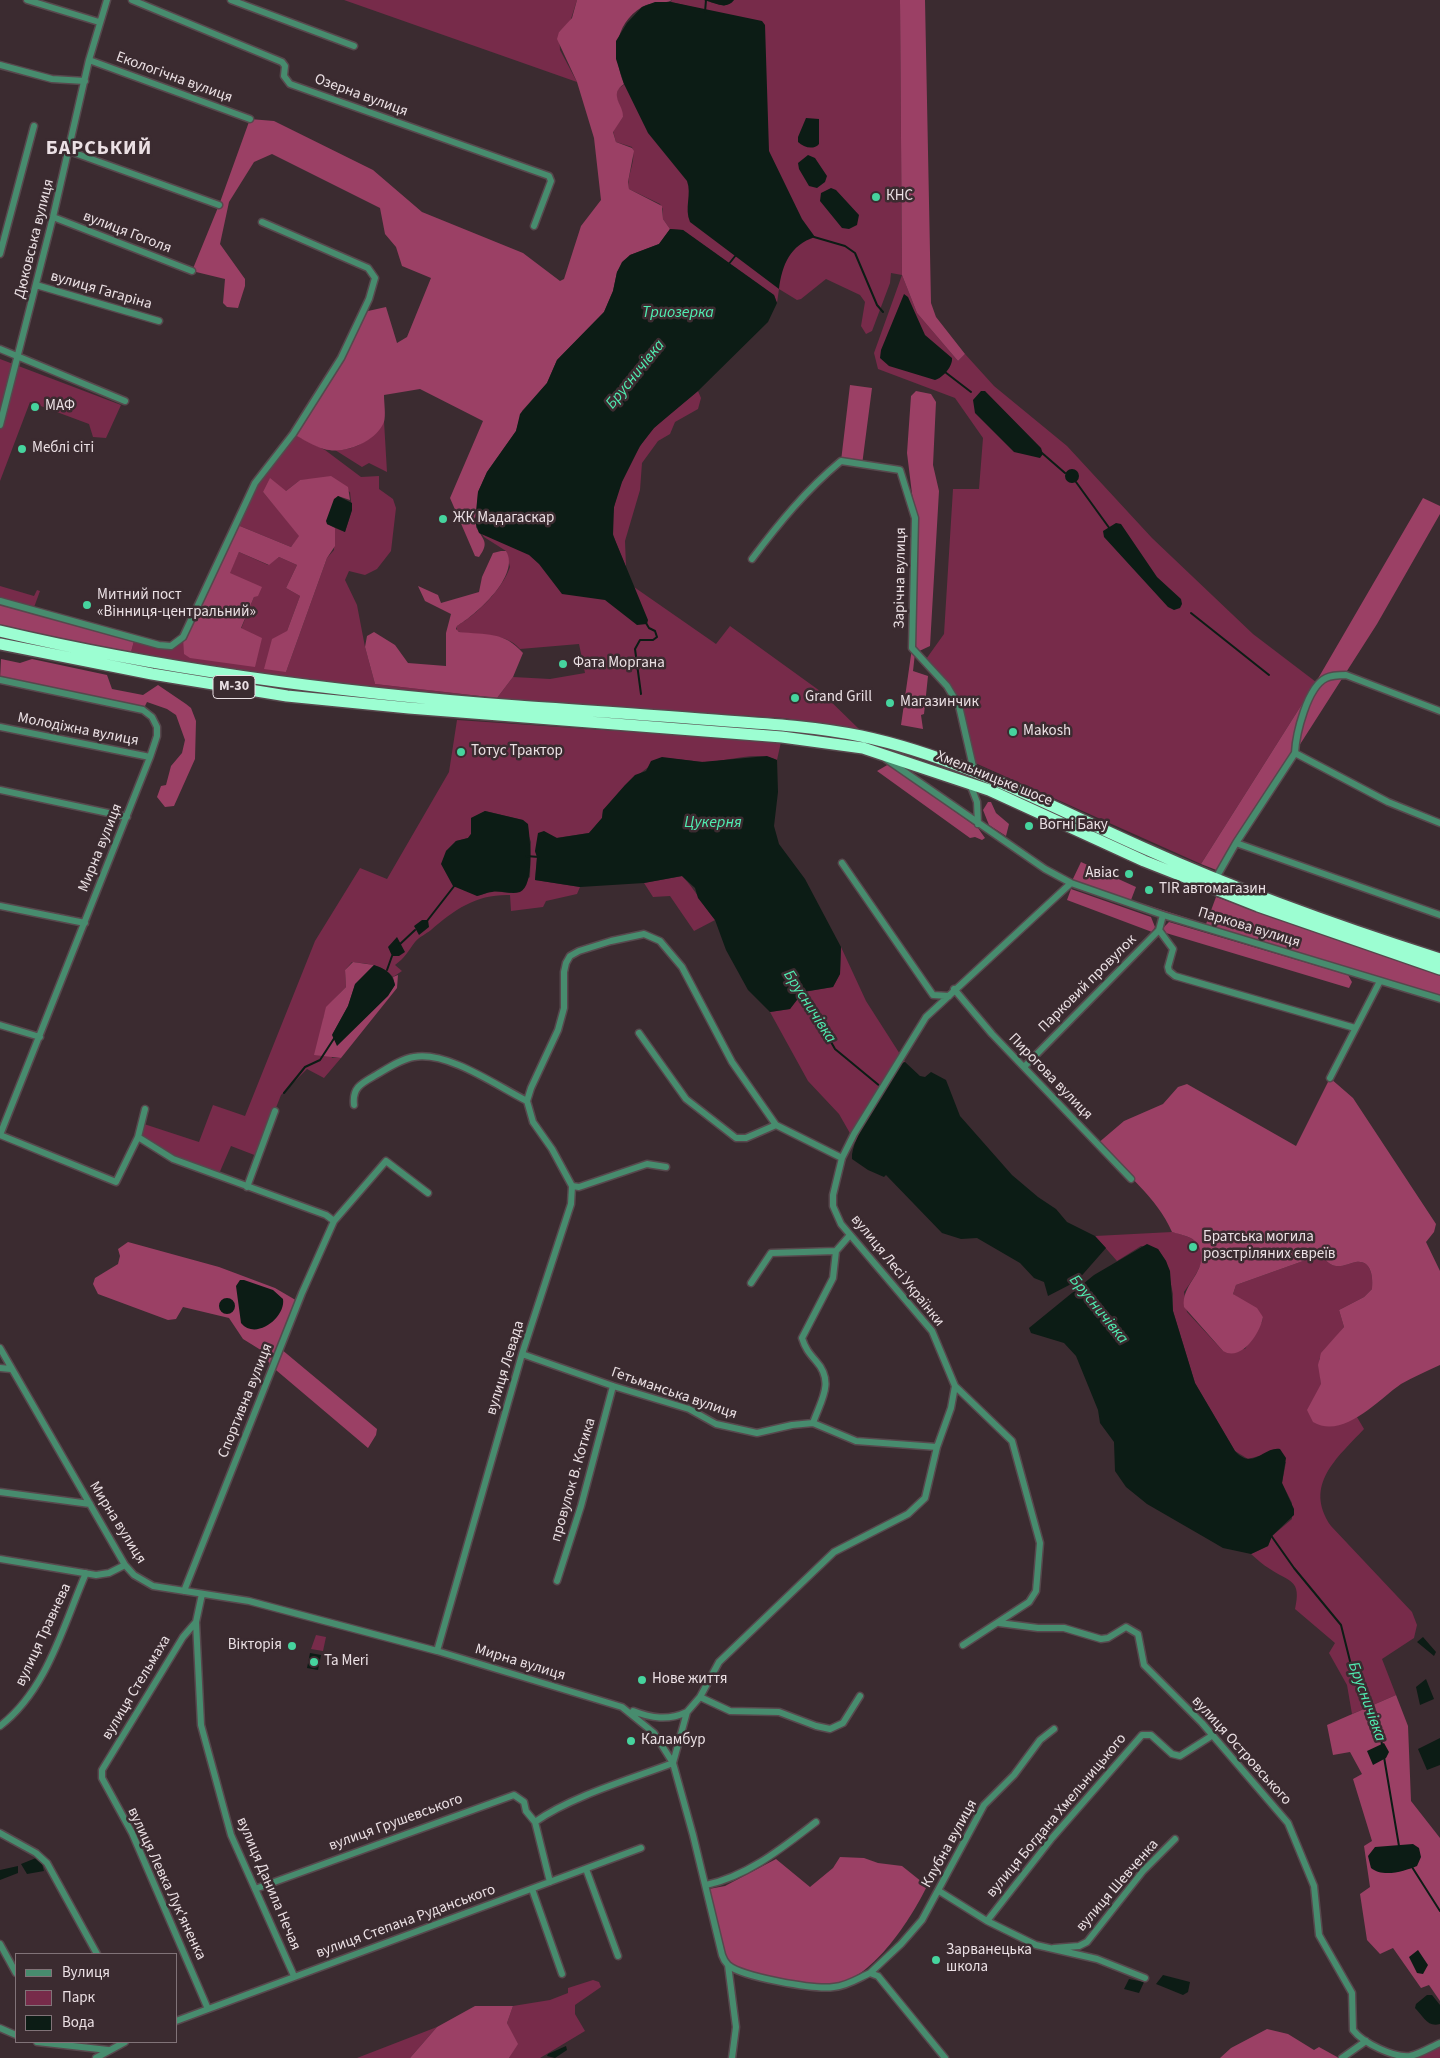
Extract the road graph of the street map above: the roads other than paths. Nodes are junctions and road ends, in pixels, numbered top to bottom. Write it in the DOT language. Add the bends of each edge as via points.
graph roads {
  1 [pos="27,0"];
  2 [pos="107,0"];
  3 [pos="132,0"];
  4 [pos="231,0"];
  5 [pos="99,22"];
  6 [pos="354,46"];
  7 [pos="89,60"];
  8 [pos="0,65"];
  9 [pos="85,81"];
  10 [pos="250,119"];
  11 [pos="34,126"];
  12 [pos="69,151"];
  13 [pos="219,206"];
  14 [pos="53,217"];
  15 [pos="262,222"];
  16 [pos="534,226"];
  17 [pos="0,254"];
  18 [pos="192,271"];
  19 [pos="36,286"];
  20 [pos="158,321"];
  21 [pos="0,349"];
  22 [pos="18,355"];
  23 [pos="125,402"];
  24 [pos="0,425"];
  25 [pos="752,559"];
  26 [pos="0,601"];
  27 [pos="0,631"];
  28 [pos="0,644"];
  29 [pos="0,680"];
  30 [pos="1440,710"];
  31 [pos="0,727"];
  32 [pos="783,731"];
  33 [pos="878,752"];
  34 [pos="1296,753"];
  35 [pos="150,757"];
  36 [pos="972,777"];
  37 [pos="0,790"];
  38 [pos="127,817"];
  39 [pos="1440,823"];
  40 [pos="978,824"];
  41 [pos="1236,843"];
  42 [pos="842,863"];
  43 [pos="1216,878"];
  44 [pos="1071,883"];
  45 [pos="0,906"];
  46 [pos="1164,915"];
  47 [pos="1440,915"];
  48 [pos="85,923"];
  49 [pos="1159,930"];
  50 [pos="1440,959"];
  51 [pos="1440,969"];
  52 [pos="1380,981"];
  53 [pos="954,989"];
  54 [pos="949,996"];
  55 [pos="1440,999"];
  56 [pos="0,1025"];
  57 [pos="1355,1028"];
  58 [pos="639,1033"];
  59 [pos="40,1037"];
  60 [pos="1024,1067"];
  61 [pos="1330,1078"];
  62 [pos="527,1101"];
  63 [pos="354,1105"];
  64 [pos="146,1109"];
  65 [pos="275,1111"];
  66 [pos="776,1125"];
  67 [pos="0,1135"];
  68 [pos="138,1136"];
  69 [pos="842,1158"];
  70 [pos="666,1167"];
  71 [pos="1131,1179"];
  72 [pos="246,1186"];
  73 [pos="572,1186"];
  74 [pos="428,1193"];
  75 [pos="334,1221"];
  76 [pos="850,1235"];
  77 [pos="836,1251"];
  78 [pos="751,1283"];
  79 [pos="0,1348"];
  80 [pos="522,1354"];
  81 [pos="0,1368"];
  82 [pos="11,1370"];
  83 [pos="613,1386"];
  84 [pos="955,1386"];
  85 [pos="813,1423"];
  86 [pos="937,1447"];
  87 [pos="0,1492"];
  88 [pos="90,1504"];
  89 [pos="0,1559"];
  90 [pos="124,1565"];
  91 [pos="86,1573"];
  92 [pos="557,1581"];
  93 [pos="184,1591"];
  94 [pos="202,1594"];
  95 [pos="196,1622"];
  96 [pos="999,1623"];
  97 [pos="963,1644"];
  98 [pos="437,1651"];
  99 [pos="700,1696"];
  100 [pos="860,1696"];
  101 [pos="622,1707"];
  102 [pos="687,1712"];
  103 [pos="0,1726"];
  104 [pos="1054,1729"];
  105 [pos="1213,1735"];
  106 [pos="673,1763"];
  107 [pos="102,1770"];
  108 [pos="535,1822"];
  109 [pos="816,1822"];
  110 [pos="0,1833"];
  111 [pos="1176,1839"];
  112 [pos="641,1848"];
  113 [pos="586,1869"];
  114 [pos="550,1882"];
  115 [pos="706,1885"];
  116 [pos="255,1889"];
  117 [pos="532,1889"];
  118 [pos="939,1891"];
  119 [pos="986,1921"];
  120 [pos="0,1944"];
  121 [pos="1048,1948"];
  122 [pos="96,1953"];
  123 [pos="618,1956"];
  124 [pos="728,1965"];
  125 [pos="15,1972"];
  126 [pos="870,1972"];
  127 [pos="562,1974"];
  128 [pos="294,1976"];
  129 [pos="1145,1978"];
  130 [pos="208,2009"];
  131 [pos="178,2020"];
  132 [pos="0,2028"];
  133 [pos="15,2035"];
  134 [pos="1366,2040"];
  135 [pos="51,2043"];
  136 [pos="123,2043"];
  137 [pos="1440,2043"];
  138 [pos="108,2050"];
  139 [pos="96,2058"];
  140 [pos="732,2058"];
  141 [pos="945,2058"];
  142 [pos="1342,2058"];
  1 -- 5 [label="street"];
  2 -- 5 [label="street, Дюковська вулиця"];
  3 -- 16 [label="street, Озерна вулиця" via="282,62 284,76 290,84 549,176 551,181"];
  4 -- 6 [label="street"];
  5 -- 7 [label="street, Дюковська вулиця"];
  7 -- 9 [label="street, Дюковська вулиця"];
  7 -- 10 [label="street, Екологічна вулиця"];
  8 -- 9 [label="street" via="52,79"];
  9 -- 12 [label="street, Дюковська вулиця"];
  11 -- 17 [label="street"];
  12 -- 13 [label="street"];
  12 -- 14 [label="street, Дюковська вулиця"];
  14 -- 18 [label="street, вулиця Гоголя"];
  14 -- 19 [label="street, Дюковська вулиця"];
  15 -- 26 [label="street" via="368,268 375,278 369,299 341,358 293,434 254,482 183,637 171,646 159,646"];
  19 -- 20 [label="street, вулиця Гагаріна"];
  19 -- 22 [label="street, Дюковська вулиця"];
  21 -- 22 [label="street"];
  22 -- 23 [label="street"];
  22 -- 24 [label="street, Дюковська вулиця"];
  25 -- 36 [label="street, Зарічна вулиця" via="785,514 815,482 841,461 900,470 915,518 912,648 959,706"];
  27 -- 32 [label="highway, М-30" via="155,664 299,685 409,698"];
  28 -- 32 [label="highway, М-30" via="152,674 288,696 409,708"];
  29 -- 35 [label="street, Мирна вулиця" via="143,710 152,716 157,727"];
  30 -- 34 [label="street" via="1346,675 1326,678 1320,681 1305,707"];
  31 -- 35 [label="street, Молодіжна вулиця"];
  32 -- 33 [label="highway, Хмельницьке шосе / М-30"];
  32 -- 36 [label="highway, Хмельницьке шосе / М-30" via="863,737"];
  33 -- 36 [label="highway, Хмельницьке шосе / М-30"];
  33 -- 40 [label="street, Паркова вулиця"];
  34 -- 39 [label="street" via="1388,802"];
  34 -- 41 [label="street"];
  35 -- 38 [label="street, Мирна вулиця"];
  36 -- 40 [label="street"];
  36 -- 43 [label="highway, Хмельницьке шосе / М-30"];
  36 -- 51 [label="highway, Хмельницьке шосе / М-30" via="1207,886 1355,942"];
  37 -- 38 [label="street"];
  38 -- 48 [label="street, Мирна вулиця"];
  40 -- 44 [label="street, Паркова вулиця"];
  41 -- 43 [label="street"];
  41 -- 47 [label="street"];
  42 -- 54 [label="street" via="933,995"];
  43 -- 50 [label="highway, Хмельницьке шосе / М-30"];
  44 -- 46 [label="street, Паркова вулиця"];
  44 -- 53 [label="street, вулиця Лесі Українки"];
  45 -- 48 [label="street"];
  46 -- 49 [label="street, Парковий провулок"];
  46 -- 52 [label="street, Паркова вулиця"];
  48 -- 59 [label="street, Мирна вулиця"];
  49 -- 57 [label="street" via="1172,949 1168,967 1175,976"];
  49 -- 60 [label="street, Парковий провулок"];
  52 -- 55 [label="street, Паркова вулиця"];
  52 -- 57 [label="street"];
  53 -- 54 [label="street, вулиця Лесі Українки"];
  53 -- 60 [label="street, Пирогова вулиця"];
  54 -- 69 [label="street, вулиця Лесі Українки" via="926,1017"];
  56 -- 59 [label="street"];
  57 -- 61 [label="street"];
  58 -- 66 [label="street" via="686,1099 736,1138 746,1138"];
  59 -- 67 [label="street, Мирна вулиця"];
  60 -- 71 [label="street, Пирогова вулиця"];
  62 -- 63 [label="street" via="432,1056 413,1057 356,1087"];
  62 -- 66 [label="street" via="558,1030 564,1008 566,963 570,956 611,941 644,934 660,941 682,967 732,1062"];
  62 -- 73 [label="street" via="533,1122"];
  64 -- 68 [label="street"];
  65 -- 72 [label="street"];
  66 -- 69 [label="street"];
  67 -- 68 [label="street" via="116,1182"];
  68 -- 72 [label="street" via="173,1159"];
  69 -- 76 [label="street, вулиця Лесі Українки" via="833,1206"];
  70 -- 73 [label="street" via="647,1164 579,1187"];
  72 -- 75 [label="street" via="326,1215"];
  73 -- 80 [label="street, вулиця Левада" via="571,1204"];
  74 -- 75 [label="street, Спортивна вулиця" via="386,1161"];
  75 -- 93 [label="street, Спортивна вулиця" via="302,1293"];
  76 -- 77 [label="street"];
  76 -- 84 [label="street, вулиця Лесі Українки" via="932,1331"];
  77 -- 78 [label="street" via="771,1253"];
  77 -- 85 [label="street" via="833,1278 802,1338 804,1348 825,1371 827,1379"];
  79 -- 82 [label="street, Мирна вулиця"];
  80 -- 83 [label="street, Гетьманська вулиця"];
  80 -- 98 [label="street, вулиця Левада"];
  81 -- 82 [label="street"];
  82 -- 88 [label="street, Мирна вулиця"];
  83 -- 85 [label="street, Гетьманська вулиця" via="689,1409 716,1424 757,1433 792,1424"];
  83 -- 92 [label="street, провулок В. Котика"];
  84 -- 86 [label="street"];
  84 -- 96 [label="street" via="1012,1441 1040,1543 1036,1591 1029,1602"];
  85 -- 86 [label="street, Гетьманська вулиця" via="856,1441"];
  86 -- 99 [label="street" via="925,1498 908,1514 834,1552 719,1662"];
  87 -- 88 [label="street"];
  88 -- 90 [label="street, Мирна вулиця"];
  89 -- 91 [label="street"];
  90 -- 91 [label="street" via="103,1575"];
  90 -- 93 [label="street, Мирна вулиця" via="147,1584"];
  91 -- 103 [label="street, вулиця Травнева" via="42,1678 27,1701"];
  93 -- 94 [label="street, Мирна вулиця"];
  94 -- 95 [label="street, вулиця Данила Нечая"];
  94 -- 98 [label="street, Мирна вулиця" via="249,1601"];
  95 -- 107 [label="street, вулиця Стельмаха" via="183,1637"];
  95 -- 116 [label="street, вулиця Данила Нечая" via="201,1725 231,1835"];
  96 -- 97 [label="street"];
  96 -- 105 [label="street, вулиця Островського" via="1064,1628 1101,1639 1126,1627 1134,1630 1138,1634 1144,1665"];
  98 -- 101 [label="street, Мирна вулиця"];
  99 -- 100 [label="street" via="730,1711 779,1712 830,1728 843,1723"];
  99 -- 102 [label="street"];
  101 -- 102 [label="street" via="659,1718"];
  101 -- 106 [label="street, Мирна вулиця" via="654,1733"];
  102 -- 106 [label="street"];
  104 -- 118 [label="street, Клубна вулиця" via="1040,1740 1014,1776 984,1805"];
  105 -- 119 [label="street, вулиця Богдана Хмельницького" via="1180,1756 1172,1754 1150,1735 1142,1735 1052,1838"];
  105 -- 134 [label="street, вулиця Островського" via="1288,1823 1314,1886 1319,1935 1352,1993 1353,2030"];
  106 -- 108 [label="street" via="590,1795"];
  106 -- 115 [label="street, Мирна вулиця"];
  107 -- 130 [label="street, вулиця Левка Лук'яненка" via="106,1789 132,1833"];
  108 -- 114 [label="street, вулиця Грушевського"];
  108 -- 116 [label="street, вулиця Грушевського" via="526,1811 524,1802 514,1795"];
  109 -- 115 [label="street" via="773,1855 723,1881"];
  110 -- 122 [label="street" via="36,1853 47,1863"];
  111 -- 121 [label="street, вулиця Шевченка" via="1143,1871 1087,1942 1079,1946"];
  112 -- 113 [label="street, вулиця Степана Руданського"];
  113 -- 114 [label="street, вулиця Степана Руданського"];
  113 -- 123 [label="street"];
  114 -- 117 [label="street, вулиця Степана Руданського"];
  115 -- 124 [label="street, Мирна вулиця" via="722,1955"];
  116 -- 128 [label="street, вулиця Данила Нечая"];
  117 -- 127 [label="street"];
  117 -- 128 [label="street, вулиця Степана Руданського"];
  118 -- 119 [label="street"];
  118 -- 126 [label="street, Клубна вулиця" via="922,1920"];
  119 -- 121 [label="street"];
  120 -- 125 [label="street"];
  121 -- 129 [label="street" via="1098,1959"];
  124 -- 126 [label="street" via="753,1976 822,1988 848,1983"];
  124 -- 140 [label="street, Мирна вулиця" via="736,2027"];
  126 -- 141 [label="street" via="878,1976"];
  128 -- 130 [label="street, вулиця Степана Руданського"];
  130 -- 131 [label="street, вулиця Степана Руданського"];
  132 -- 133 [label="street"];
  134 -- 137 [label="street" via="1403,2056 1414,2055"];
  134 -- 142 [label="street"];
  135 -- 138 [label="street"];
  136 -- 138 [label="street"];
  138 -- 139 [label="street"];
}
